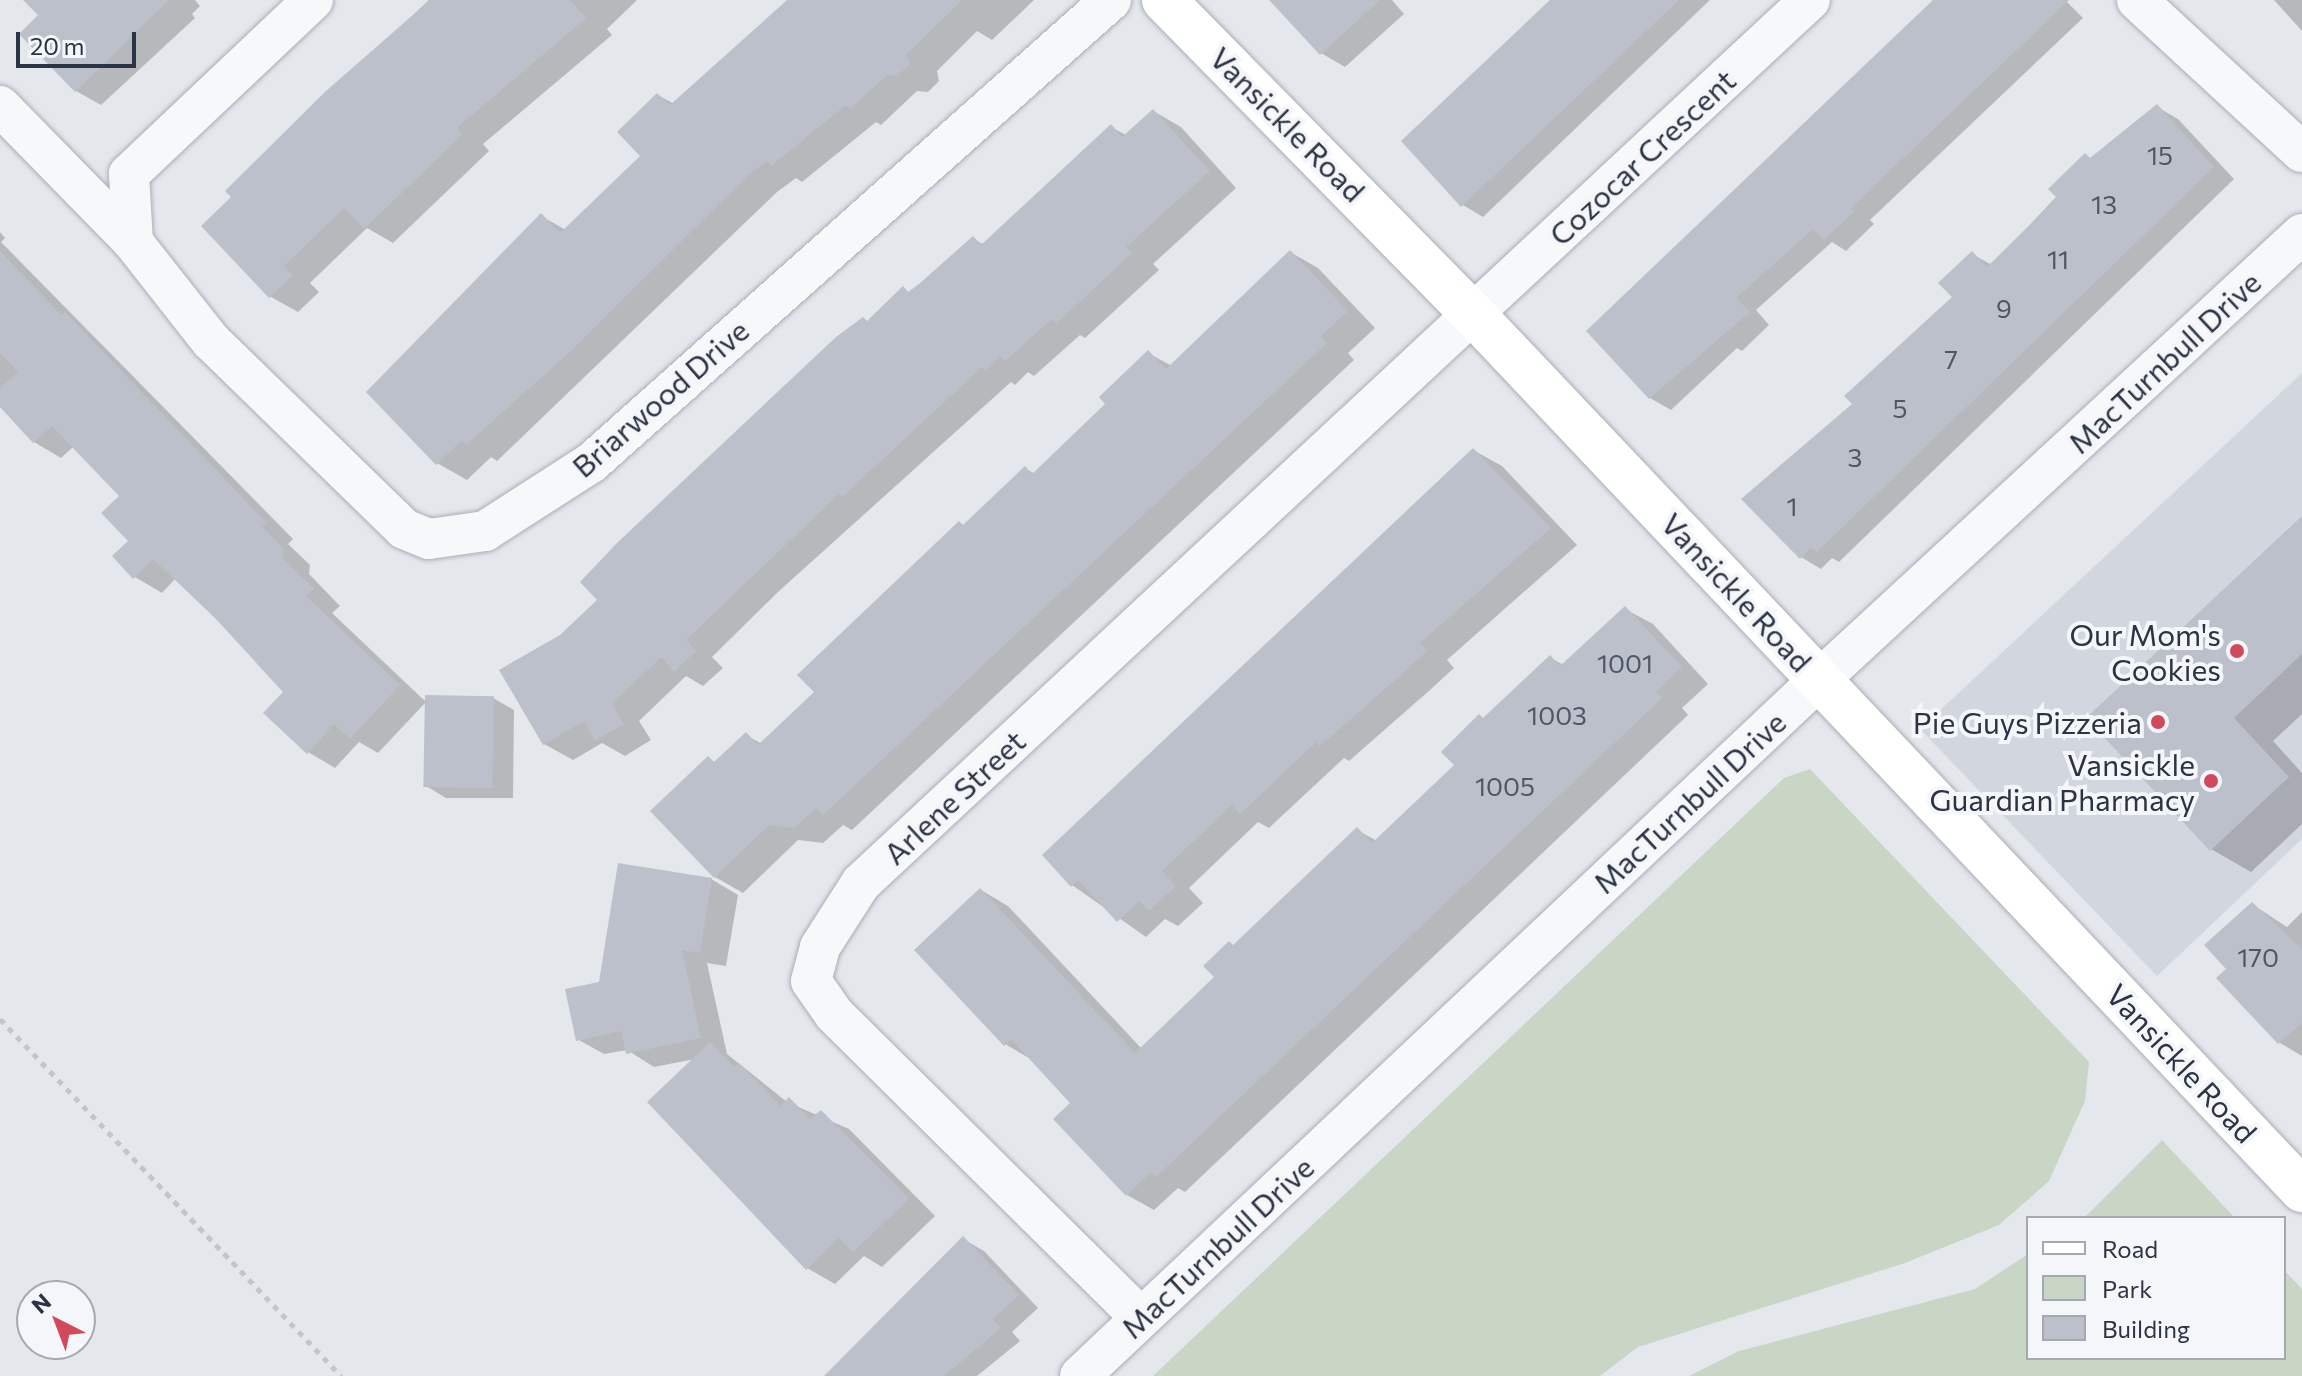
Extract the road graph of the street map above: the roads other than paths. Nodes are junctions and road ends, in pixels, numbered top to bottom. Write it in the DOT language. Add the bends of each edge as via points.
graph roads {
  1 [pos="313,0"];
  2 [pos="1111,0"];
  3 [pos="1164,0"];
  4 [pos="1810,0"];
  5 [pos="2137,0"];
  6 [pos="0,106"];
  7 [pos="2302,152"];
  8 [pos="2302,234"];
  9 [pos="133,242"];
  10 [pos="1474,315"];
  11 [pos="1820,679"];
  12 [pos="2302,1190"];
  13 [pos="1141,1318"];
  14 [pos="1080,1376"];
  1 -- 9 [label="street" via="129,174"];
  2 -- 9 [label="street, Briarwood Drive" via="591,463 485,531 429,539 404,529 211,341"];
  3 -- 10 [label="street, Vansickle Road"];
  4 -- 10 [label="street, Cozocar Crescent"];
  5 -- 7 [label="street"];
  6 -- 9 [label="street, Briarwood Drive"];
  8 -- 11 [label="street, MacTurnbull Drive"];
  10 -- 11 [label="street, Vansickle Road"];
  10 -- 13 [label="street, Arlene Street" via="861,883 820,947 811,981 834,1014"];
  11 -- 12 [label="street, Vansickle Road"];
  11 -- 13 [label="street, MacTurnbull Drive"];
  13 -- 14 [label="street, MacTurnbull Drive"];
}
